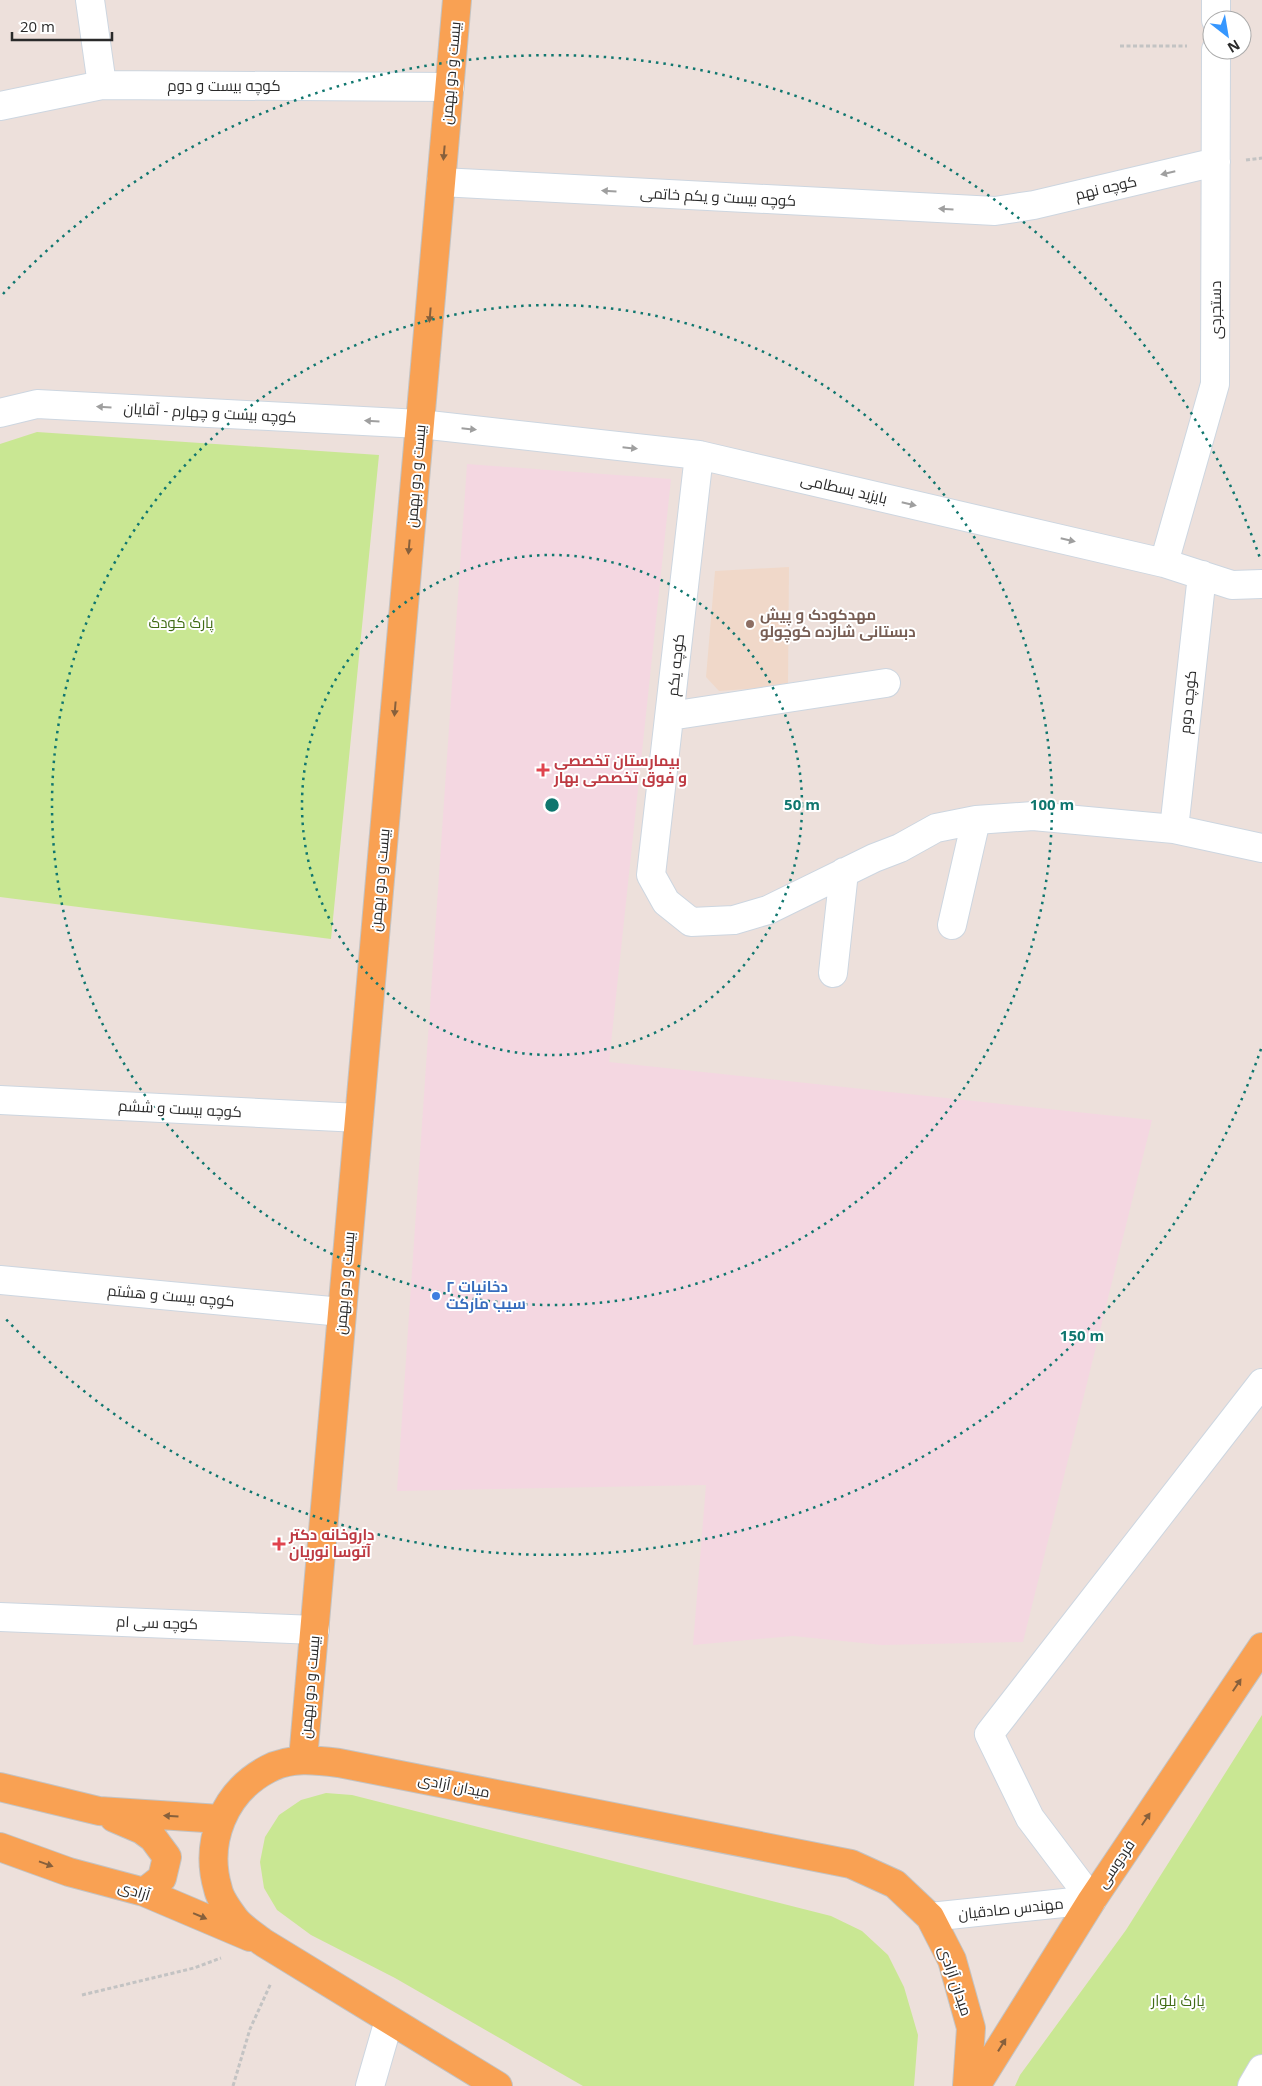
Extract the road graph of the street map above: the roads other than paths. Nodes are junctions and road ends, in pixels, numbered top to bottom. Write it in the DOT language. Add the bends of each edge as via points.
graph roads {
  1 [pos="90,0"];
  2 [pos="457,0"];
  3 [pos="1206,60"];
  4 [pos="102,85"];
  5 [pos="450,87"];
  6 [pos="0,106"];
  7 [pos="1216,162"];
  8 [pos="441,182"];
  9 [pos="995,211"];
  10 [pos="0,413"];
  11 [pos="420,424"];
  12 [pos="699,455"];
  13 [pos="1164,563"];
  14 [pos="1202,575"];
  15 [pos="1262,584"];
  16 [pos="886,683"];
  17 [pos="670,716"];
  18 [pos="976,820"];
  19 [pos="1174,829"];
  20 [pos="1262,848"];
  21 [pos="844,872"];
  22 [pos="952,925"];
  23 [pos="832,973"];
  24 [pos="0,1100"];
  25 [pos="359,1118"];
  26 [pos="0,1280"];
  27 [pos="342,1312"];
  28 [pos="1262,1383"];
  29 [pos="0,1617"];
  30 [pos="315,1630"];
  31 [pos="1262,1647"];
  32 [pos="303,1759"];
  33 [pos="0,1787"];
  34 [pos="99,1811"];
  35 [pos="220,1819"];
  36 [pos="0,1847"];
  37 [pos="144,1892"];
  38 [pos="1092,1900"];
  39 [pos="930,1917"];
  40 [pos="274,1949"];
  41 [pos="389,2020"];
  42 [pos="1262,2069"];
  43 [pos="370,2086"];
  44 [pos="498,2086"];
  45 [pos="967,2086"];
  46 [pos="976,2086"];
  47 [pos="1252,2086"];
  1 -- 4 [label="street"];
  2 -- 5 [label="main road, بیست و دو بهمن"];
  3 -- 7 [label="street, دستجردی"];
  4 -- 5 [label="street, کوچه بیست و دوم"];
  4 -- 6 [label="street, کوچه بیست و دوم"];
  5 -- 8 [label="main road, بیست و دو بهمن, one-way"];
  7 -- 9 [label="street, کوچه نهم, one-way" via="1034,205"];
  7 -- 13 [label="street, دستجردی" via="1215,384"];
  9 -- 8 [label="street, کوچه بیست و یکم خاتمی, one-way"];
  8 -- 11 [label="main road, بیست و دو بهمن, one-way"];
  11 -- 10 [label="street, کوچه بیست و چهارم - آقایان, one-way" via="37,404"];
  11 -- 12 [label="street, بایزید بسطامی, one-way"];
  11 -- 25 [label="main road, بیست و دو بهمن, one-way"];
  12 -- 13 [label="street, بایزید بسطامی, one-way"];
  12 -- 17 [label="street, کوچه یکم"];
  13 -- 14 [label="street, بایزید بسطامی"];
  14 -- 15 [label="street, بایزید بسطامی" via="1232,585"];
  14 -- 19 [label="street, کوچه دوم"];
  16 -- 17 [label="street"];
  17 -- 21 [label="street, کوچه یکم" via="651,876 666,902 691,922 734,920 768,910"];
  18 -- 19 [label="street" via="1033,816"];
  18 -- 21 [label="street" via="936,828 900,848"];
  18 -- 22 [label="street"];
  19 -- 20 [label="street"];
  21 -- 23 [label="street"];
  24 -- 25 [label="street, کوچه بیست و ششم"];
  25 -- 27 [label="main road, بیست و دو بهمن"];
  26 -- 27 [label="street, کوچه بیست و هشتم"];
  27 -- 30 [label="main road, بیست و دو بهمن"];
  28 -- 38 [label="street" via="989,1734 1030,1818"];
  29 -- 30 [label="street, کوچه سی ام"];
  30 -- 32 [label="main road, بیست و دو بهمن"];
  38 -- 31 [label="main road, فردوسی, one-way"];
  32 -- 35 [label="main road, میدان آزادی" via="269,1768 239,1789"];
  32 -- 39 [label="main road, میدان آزادی" via="339,1763 851,1864 895,1884"];
  33 -- 34 [label="main road"];
  35 -- 34 [label="main road, one-way"];
  34 -- 37 [label="main road" via="142,1830 153,1838 167,1857 162,1878"];
  35 -- 40 [label="main road, میدان آزادی" via="212,1855 218,1890 236,1921"];
  36 -- 37 [label="main road, آزادی, one-way" via="69,1872"];
  37 -- 40 [label="main road, آزادی, one-way"];
  38 -- 39 [label="street, مهندس صادقیان"];
  46 -- 38 [label="main road, فردوسی, one-way"];
  39 -- 45 [label="main road, میدان آزادی" via="952,1960 971,2028"];
  40 -- 41 [label="main road, میدان آزادی"];
  41 -- 43 [label="street"];
  41 -- 44 [label="main road, میدان آزادی"];
  42 -- 47 [label="street"];
}
